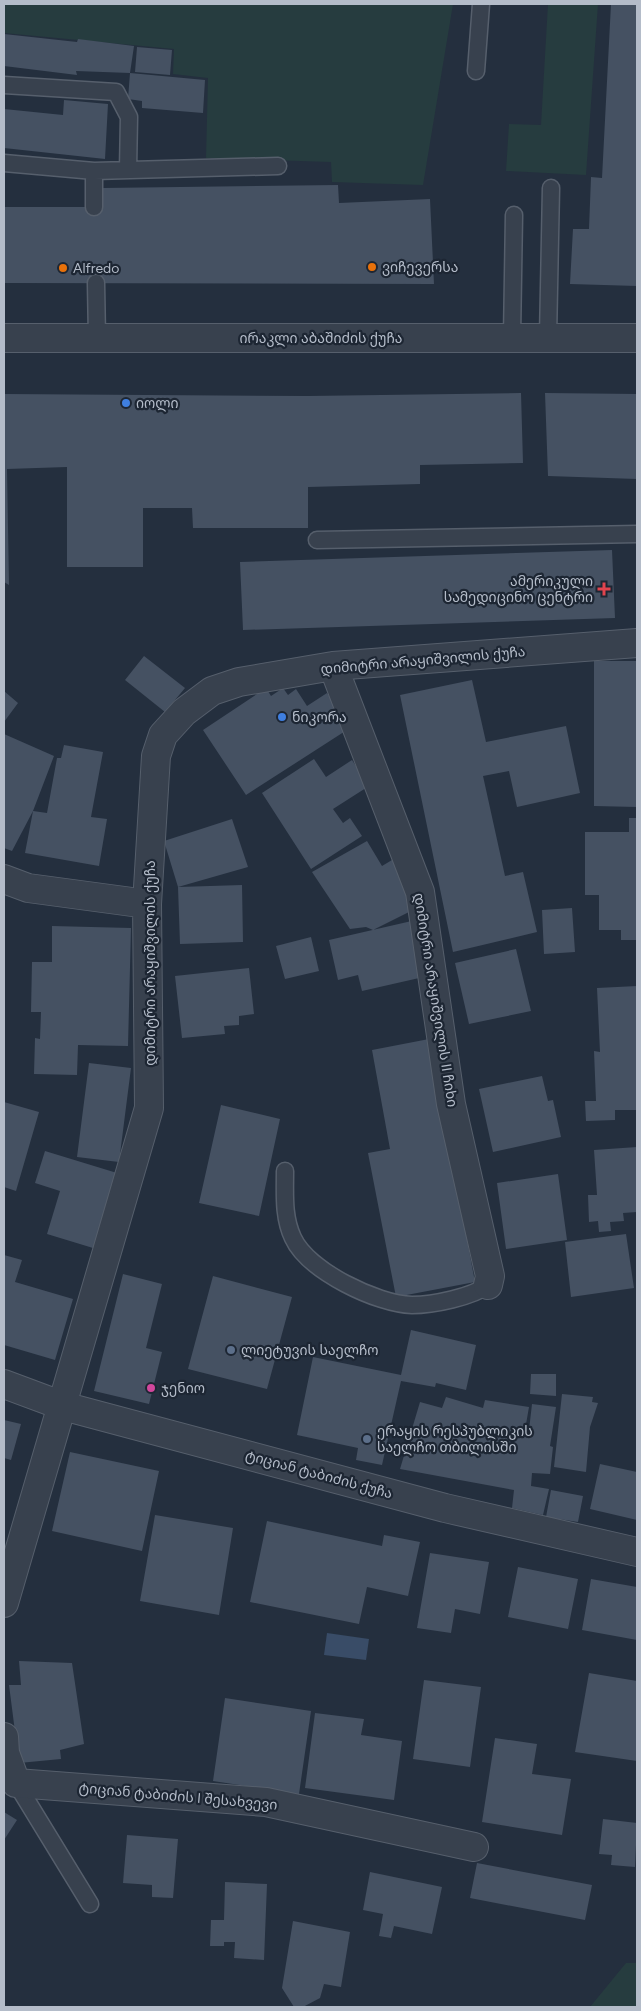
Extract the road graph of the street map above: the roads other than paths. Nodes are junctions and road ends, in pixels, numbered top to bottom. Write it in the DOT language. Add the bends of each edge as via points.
graph roads {
  1 [pos="481,4"];
  2 [pos="476,71"];
  3 [pos="4,85"];
  4 [pos="4,163"];
  5 [pos="278,166"];
  6 [pos="128,170"];
  7 [pos="94,171"];
  8 [pos="551,188"];
  9 [pos="94,207"];
  10 [pos="514,215"];
  11 [pos="96,283"];
  12 [pos="512,337"];
  13 [pos="4,338"];
  14 [pos="97,338"];
  15 [pos="548,338"];
  16 [pos="637,338"];
  17 [pos="637,534"];
  18 [pos="317,540"];
  19 [pos="637,643"];
  20 [pos="333,666"];
  21 [pos="4,879"];
  22 [pos="147,904"];
  23 [pos="285,1171"];
  24 [pos="488,1285"];
  25 [pos="4,1384"];
  26 [pos="63,1406"];
  27 [pos="637,1552"];
  28 [pos="4,1603"];
  29 [pos="4,1737"];
  30 [pos="16,1784"];
  31 [pos="474,1847"];
  32 [pos="90,1904"];
  1 -- 2 [label="lane"];
  3 -- 6 [label="lane" via="116,92 129,117"];
  4 -- 7 [label="lane"];
  5 -- 6 [label="lane"];
  6 -- 7 [label="lane"];
  7 -- 9 [label="lane"];
  8 -- 15 [label="lane"];
  10 -- 12 [label="lane"];
  11 -- 14 [label="lane"];
  12 -- 14 [label="street, ირაკლი აბაშიძის ქუჩა"];
  12 -- 15 [label="street, ირაკლი აბაშიძის ქუჩა"];
  13 -- 14 [label="street, ირაკლი აბაშიძის ქუჩა"];
  15 -- 16 [label="street, ირაკლი აბაშიძის ქუჩა"];
  17 -- 18 [label="lane"];
  19 -- 20 [label="street, დიმიტრი არაყიშვილის ქუჩა"];
  20 -- 22 [label="street, დიმიტრი არაყიშვილის ქუჩა" via="239,682 212,692 184,712 163,735 156,756"];
  20 -- 24 [label="street, დიმიტრი არაყიშვილის II ჩიხი" via="420,892 451,1104 490,1276"];
  21 -- 22 [label="street" via="28,888"];
  22 -- 26 [label="street, დიმიტრი არაყიშვილის ქუჩა" via="149,1108"];
  23 -- 24 [label="lane" via="284,1210 293,1239 316,1266 347,1285 385,1301 412,1305 451,1299"];
  25 -- 26 [label="street, ტიციან ტაბიძის ქუჩა"];
  26 -- 27 [label="street, ტიციან ტაბიძის ქუჩა" via="445,1508"];
  26 -- 28 [label="street"];
  29 -- 30 [label="street" via="5,1753"];
  30 -- 31 [label="street, ტიციან ტაბიძის I შესახვევი" via="266,1802"];
  30 -- 32 [label="lane"];
}
